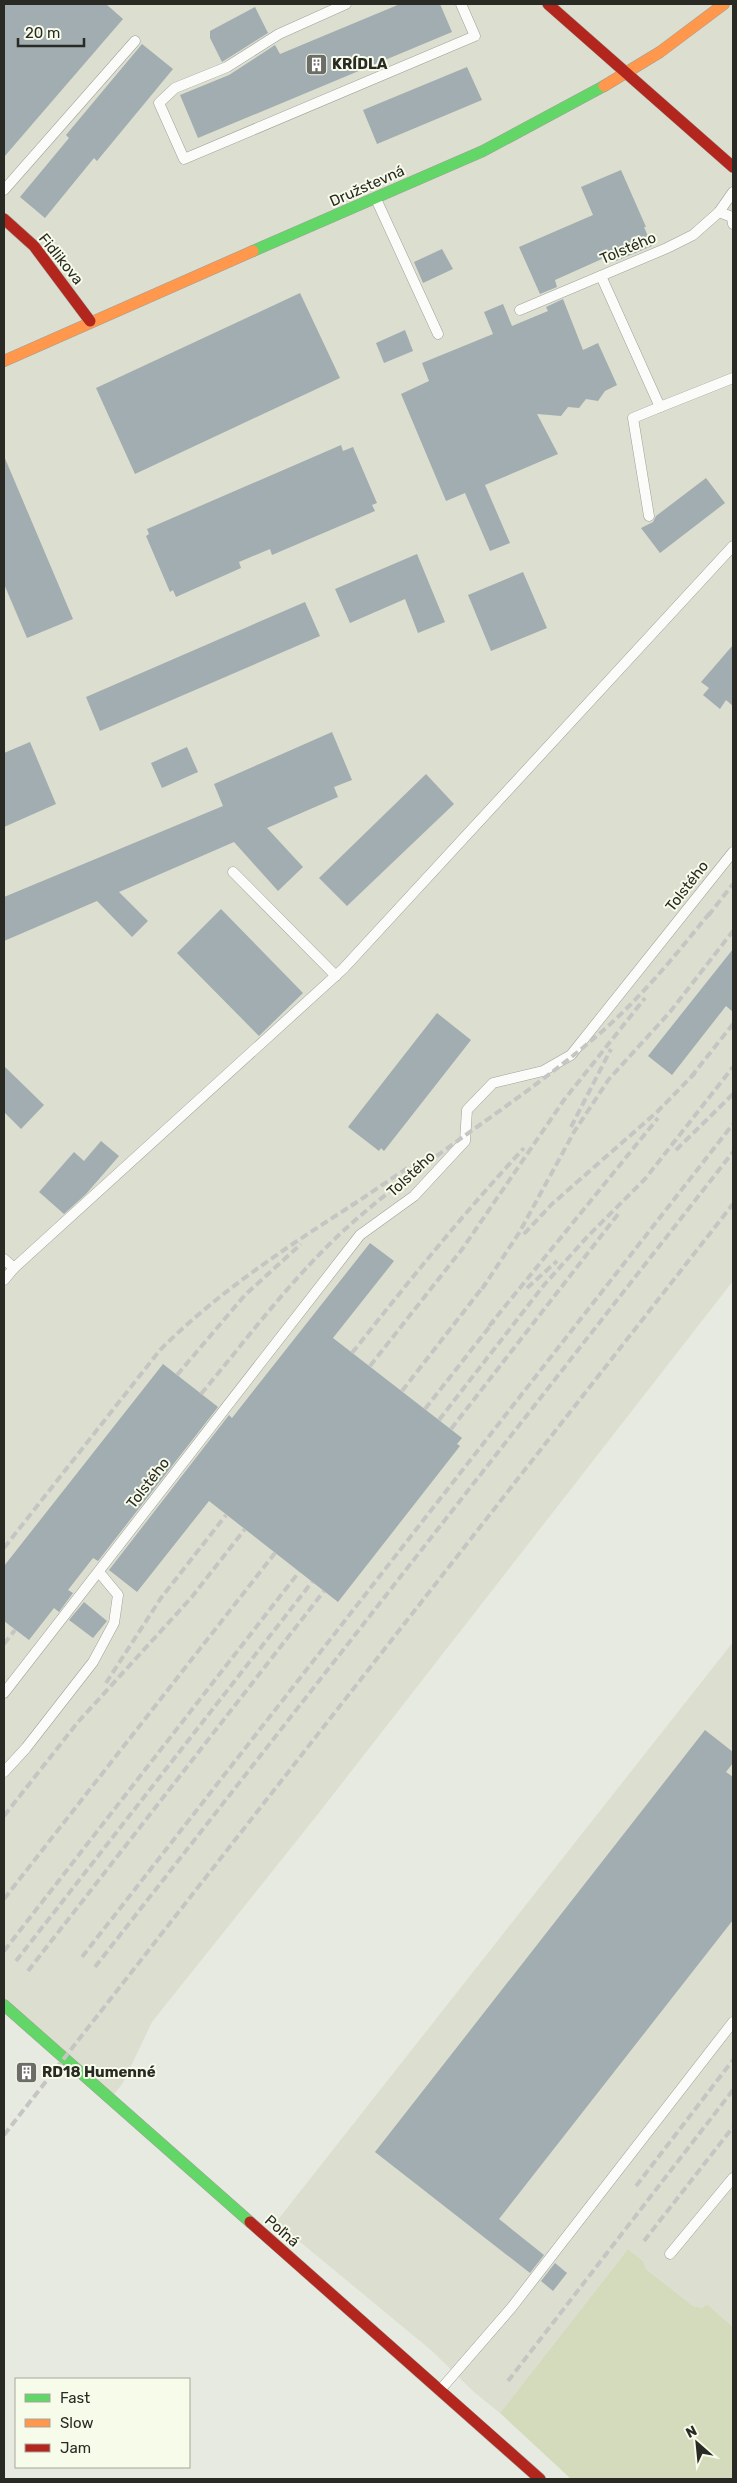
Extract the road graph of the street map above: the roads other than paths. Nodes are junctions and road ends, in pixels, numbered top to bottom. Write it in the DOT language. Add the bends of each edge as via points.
graph roads {
  1 [pos="346,4"];
  2 [pos="461,4"];
  3 [pos="548,4"];
  4 [pos="724,4"];
  5 [pos="135,41"];
  6 [pos="628,73"];
  7 [pos="733,166"];
  8 [pos="4,190"];
  9 [pos="733,192"];
  10 [pos="376,198"];
  11 [pos="719,212"];
  12 [pos="4,219"];
  13 [pos="733,224"];
  14 [pos="601,276"];
  15 [pos="520,310"];
  16 [pos="90,321"];
  17 [pos="438,334"];
  18 [pos="4,361"];
  19 [pos="733,378"];
  20 [pos="660,407"];
  21 [pos="649,516"];
  22 [pos="733,546"];
  23 [pos="733,852"];
  24 [pos="233,872"];
  25 [pos="336,976"];
  26 [pos="4,1259"];
  27 [pos="14,1268"];
  28 [pos="4,1280"];
  29 [pos="99,1572"];
  30 [pos="4,1693"];
  31 [pos="4,1772"];
  32 [pos="4,2006"];
  33 [pos="733,2022"];
  34 [pos="733,2178"];
  35 [pos="670,2254"];
  36 [pos="439,2390"];
  37 [pos="540,2479"];
  1 -- 2 [label="lane" via="279,34 226,67 175,88 159,103 184,159 475,36"];
  3 -- 6 [label="street"];
  4 -- 6 [label="street, Družstevná"];
  5 -- 8 [label="lane"];
  6 -- 7 [label="street"];
  6 -- 10 [label="street, Družstevná" via="483,151"];
  9 -- 11 [label="lane, Tolstého"];
  10 -- 16 [label="street, Družstevná"];
  10 -- 17 [label="lane"];
  11 -- 13 [label="lane" via="732,218"];
  11 -- 14 [label="lane, Tolstého" via="693,235"];
  12 -- 16 [label="street, Fidlikova" via="34,246"];
  14 -- 15 [label="lane, Tolstého"];
  14 -- 20 [label="lane"];
  16 -- 18 [label="street, Družstevná"];
  19 -- 20 [label="lane"];
  20 -- 21 [label="lane" via="633,418"];
  22 -- 25 [label="lane"];
  23 -- 29 [label="lane, Tolstého" via="571,1055 543,1070 493,1083 467,1110 465,1141 414,1196 360,1235"];
  24 -- 25 [label="lane"];
  25 -- 27 [label="lane"];
  26 -- 27 [label="lane"];
  27 -- 28 [label="lane"];
  29 -- 30 [label="lane, Tolstého"];
  29 -- 31 [label="lane" via="118,1595 114,1623 93,1662"];
  32 -- 36 [label="street, Poľná"];
  33 -- 36 [label="lane" via="512,2307"];
  34 -- 35 [label="lane"];
  36 -- 37 [label="street, Poľná"];
}
